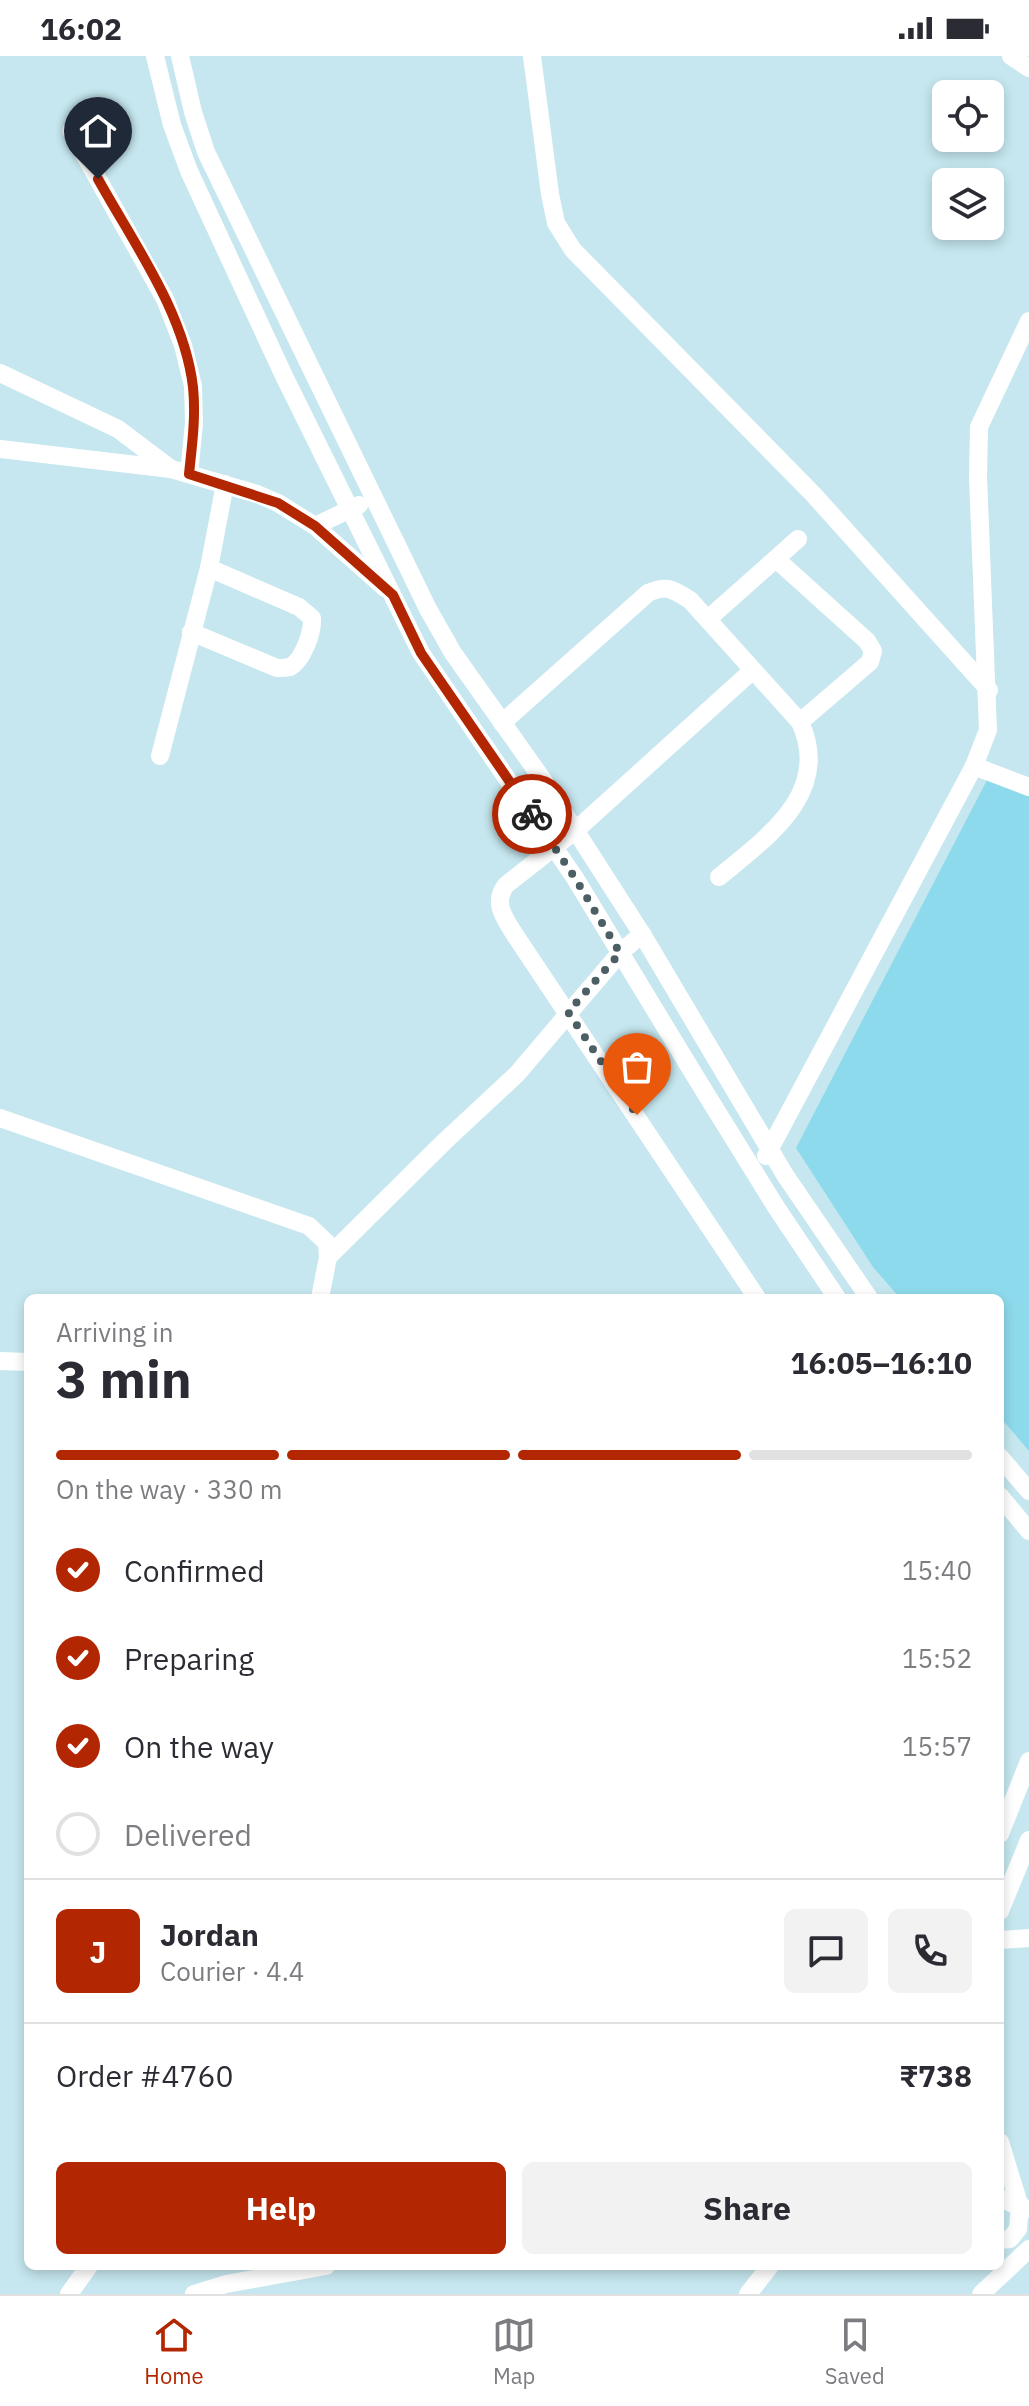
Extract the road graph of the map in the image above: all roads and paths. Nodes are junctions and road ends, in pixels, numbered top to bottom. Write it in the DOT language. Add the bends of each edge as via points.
graph roads {
  1 [pos="155,56"];
  2 [pos="180,56"];
  3 [pos="532,56"];
  4 [pos="1011,56"];
  5 [pos="1029,68"];
  6 [pos="71,131"];
  7 [pos="1029,321"];
  8 [pos="0,373"];
  9 [pos="0,449"];
  10 [pos="180,472"];
  11 [pos="225,484"];
  12 [pos="373,498"];
  13 [pos="350,509"];
  14 [pos="315,526"];
  15 [pos="798,539"];
  16 [pos="776,559"];
  17 [pos="209,568"];
  18 [pos="393,595"];
  19 [pos="708,619"];
  20 [pos="191,632"];
  21 [pos="753,670"];
  22 [pos="989,690"];
  23 [pos="800,722"];
  24 [pos="502,723"];
  25 [pos="160,756"];
  26 [pos="974,766"];
  27 [pos="1029,787"];
  28 [pos="576,830"];
  29 [pos="554,847"];
  30 [pos="719,877"];
  31 [pos="642,934"];
  32 [pos="620,953"];
  33 [pos="568,1012"];
  34 [pos="0,1118"];
  35 [pos="770,1148"];
  36 [pos="756,1174"];
  37 [pos="328,1257"];
  38 [pos="321,1294"];
  39 [pos="754,1294"];
  40 [pos="834,1294"];
  41 [pos="866,1294"];
  42 [pos="0,1361"];
  43 [pos="24,1362"];
  44 [pos="1004,1462"];
  45 [pos="1029,1491"];
  46 [pos="1004,1501"];
  47 [pos="1029,1531"];
  48 [pos="1029,1761"];
  49 [pos="1004,1824"];
  50 [pos="1029,1840"];
  51 [pos="1004,1901"];
  52 [pos="1029,1938"];
  53 [pos="1004,1940"];
  54 [pos="1004,2153"];
  55 [pos="1004,2200"];
  56 [pos="1025,2208"];
  57 [pos="1004,2240"];
  58 [pos="1029,2249"];
  59 [pos="86,2270"];
  60 [pos="304,2270"];
  61 [pos="767,2270"];
  62 [pos="69,2294"];
  63 [pos="194,2294"];
  64 [pos="748,2294"];
  65 [pos="981,2294"];
  1 -- 13 [label="lane" via="189,171"];
  2 -- 12 [label="lane" via="206,152"];
  3 -- 22 [label="lane" via="553,209 573,250 813,494"];
  4 -- 5 [label="lane"];
  6 -- 10 [label="lane" via="165,299 183,345 194,411"];
  7 -- 22 [label="lane" via="979,427"];
  8 -- 10 [label="lane" via="118,429"];
  9 -- 10 [label="lane"];
  10 -- 11 [label="lane"];
  11 -- 14 [label="lane" via="278,503"];
  11 -- 17 [label="lane"];
  12 -- 13 [label="lane"];
  12 -- 24 [label="lane" via="447,642"];
  13 -- 14 [label="lane"];
  13 -- 18 [label="lane"];
  14 -- 18 [label="lane"];
  15 -- 16 [label="lane"];
  16 -- 19 [label="lane"];
  16 -- 23 [label="lane" via="873,651 866,666"];
  17 -- 20 [label="lane"];
  17 -- 20 [label="lane" via="299,607 312,618 312,631 297,661 277,668"];
  18 -- 29 [label="lane" via="428,662"];
  19 -- 21 [label="lane"];
  19 -- 24 [label="lane" via="673,590 661,587 648,593"];
  20 -- 25 [label="lane"];
  21 -- 23 [label="lane"];
  21 -- 28 [label="lane"];
  22 -- 26 [label="lane" via="988,730"];
  23 -- 30 [label="lane" via="809,765 798,799 788,815"];
  24 -- 28 [label="lane"];
  26 -- 27 [label="lane"];
  26 -- 35 [label="lane"];
  28 -- 29 [label="lane"];
  28 -- 31 [label="lane"];
  29 -- 32 [label="lane"];
  29 -- 33 [label="lane" via="506,885 499,903"];
  31 -- 32 [label="lane"];
  31 -- 35 [label="lane"];
  32 -- 33 [label="lane"];
  32 -- 36 [label="lane"];
  33 -- 37 [label="lane" via="517,1074"];
  33 -- 39 [label="lane"];
  34 -- 37 [label="lane" via="309,1226 327,1243"];
  35 -- 36 [label="lane"];
  35 -- 41 [label="lane"];
  36 -- 40 [label="lane"];
  37 -- 38 [label="lane"];
  42 -- 43 [label="lane"];
  44 -- 45 [label="lane"];
  46 -- 47 [label="lane"];
  48 -- 49 [label="lane"];
  50 -- 51 [label="lane"];
  52 -- 53 [label="lane"];
  54 -- 56 [label="lane"];
  55 -- 56 [label="lane"];
  56 -- 57 [label="lane" via="1018,2229"];
  58 -- 65 [label="lane"];
  59 -- 62 [label="lane"];
  60 -- 63 [label="lane"];
  61 -- 64 [label="lane"];
}
